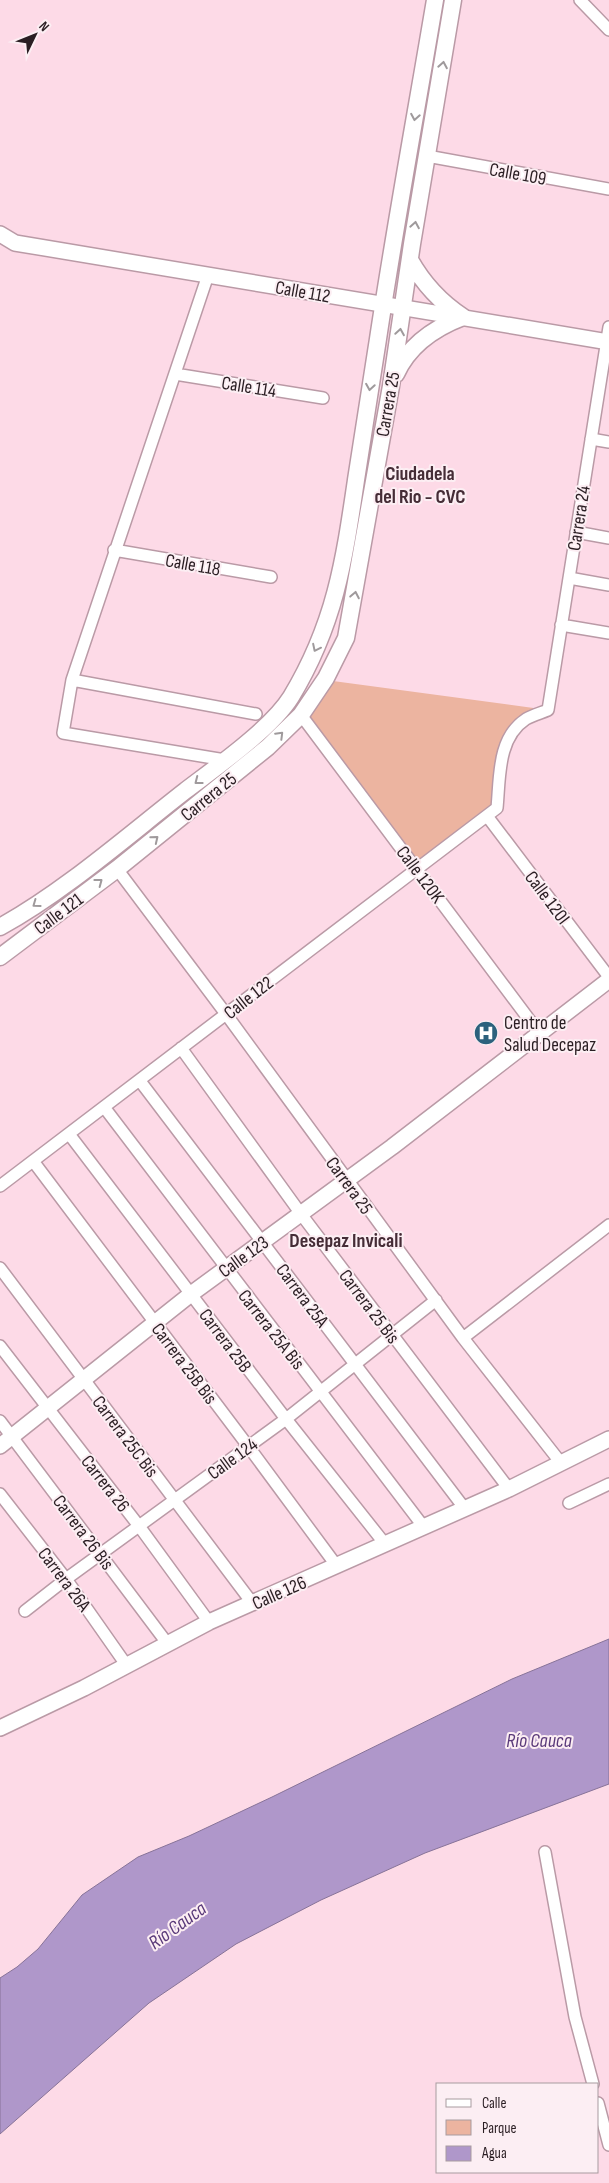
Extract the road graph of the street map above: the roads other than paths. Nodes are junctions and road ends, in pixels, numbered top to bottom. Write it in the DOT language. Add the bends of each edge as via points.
graph roads {
  1 [pos="435,0"];
  2 [pos="454,0"];
  3 [pos="580,0"];
  4 [pos="609,30"];
  5 [pos="427,156"];
  6 [pos="609,189"];
  7 [pos="0,234"];
  8 [pos="410,260"];
  9 [pos="208,275"];
  10 [pos="383,305"];
  11 [pos="403,308"];
  12 [pos="463,317"];
  13 [pos="608,336"];
  14 [pos="175,374"];
  15 [pos="391,386"];
  16 [pos="323,398"];
  17 [pos="591,439"];
  18 [pos="609,442"];
  19 [pos="576,532"];
  20 [pos="609,538"];
  21 [pos="114,550"];
  22 [pos="271,578"];
  23 [pos="569,578"];
  24 [pos="609,585"];
  25 [pos="561,624"];
  26 [pos="609,633"];
  27 [pos="72,680"];
  28 [pos="256,714"];
  29 [pos="300,715"];
  30 [pos="225,760"];
  31 [pos="497,808"];
  32 [pos="487,816"];
  33 [pos="104,854"];
  34 [pos="417,868"];
  35 [pos="117,869"];
  36 [pos="0,927"];
  37 [pos="0,957"];
  38 [pos="609,979"];
  39 [pos="226,1014"];
  40 [pos="540,1034"];
  41 [pos="182,1048"];
  42 [pos="140,1082"];
  43 [pos="104,1107"];
  44 [pos="69,1134"];
  45 [pos="33,1161"];
  46 [pos="347,1180"];
  47 [pos="0,1186"];
  48 [pos="301,1214"];
  49 [pos="609,1226"];
  50 [pos="263,1242"];
  51 [pos="0,1268"];
  52 [pos="226,1269"];
  53 [pos="191,1294"];
  54 [pos="436,1300"];
  55 [pos="155,1323"];
  56 [pos="392,1336"];
  57 [pos="463,1338"];
  58 [pos="0,1346"];
  59 [pos="356,1364"];
  60 [pos="84,1380"];
  61 [pos="321,1392"];
  62 [pos="48,1409"];
  63 [pos="286,1419"];
  64 [pos="0,1421"];
  65 [pos="609,1439"];
  66 [pos="6,1441"];
  67 [pos="248,1446"];
  68 [pos="561,1463"];
  69 [pos="609,1484"];
  70 [pos="509,1489"];
  71 [pos="0,1494"];
  72 [pos="174,1500"];
  73 [pos="569,1502"];
  74 [pos="465,1509"];
  75 [pos="139,1526"];
  76 [pos="423,1526"];
  77 [pos="385,1544"];
  78 [pos="100,1554"];
  79 [pos="336,1565"];
  80 [pos="66,1579"];
  81 [pos="253,1604"];
  82 [pos="25,1611"];
  83 [pos="209,1622"];
  84 [pos="167,1643"];
  85 [pos="127,1666"];
  86 [pos="0,1728"];
  87 [pos="546,1852"];
  88 [pos="593,2083"];
  89 [pos="599,2107"];
  90 [pos="609,2145"];
  1 -- 10 [label="main road, Carrera 25, one-way"];
  5 -- 2 [label="main road, Carrera 25, one-way"];
  3 -- 4 [label="street"];
  5 -- 6 [label="street, Calle 109"];
  8 -- 5 [label="main road, Carrera 25, one-way"];
  7 -- 9 [label="street, Calle 112" via="15,243"];
  8 -- 11 [label="main road, Carrera 25"];
  8 -- 12 [label="main road" via="427,287"];
  9 -- 10 [label="street, Calle 112"];
  9 -- 14 [label="street"];
  10 -- 11 [label="street, Calle 112"];
  10 -- 30 [label="main road, Carrera 25, one-way" via="345,551 337,594 325,632 289,700 265,726"];
  11 -- 12 [label="street, Calle 112"];
  15 -- 11 [label="main road, Carrera 25, one-way"];
  12 -- 13 [label="street, Calle 112"];
  12 -- 15 [label="main road" via="444,324 412,349"];
  13 -- 17 [label="street, Carrera 24"];
  14 -- 16 [label="street, Calle 114"];
  14 -- 21 [label="street"];
  29 -- 15 [label="main road, Carrera 25, one-way" via="326,678 346,638"];
  17 -- 18 [label="street"];
  17 -- 19 [label="street, Carrera 24"];
  19 -- 20 [label="street"];
  19 -- 23 [label="street, Carrera 24"];
  21 -- 22 [label="street, Calle 118"];
  21 -- 27 [label="street"];
  23 -- 24 [label="street"];
  23 -- 25 [label="street, Carrera 24"];
  25 -- 26 [label="street"];
  25 -- 31 [label="street, Carrera 24" via="548,710 526,720 511,734 502,753"];
  27 -- 28 [label="street"];
  27 -- 30 [label="street" via="63,733"];
  29 -- 34 [label="street, Calle 120K"];
  35 -- 29 [label="main road, Carrera 25, one-way" via="268,747"];
  30 -- 33 [label="main road, Carrera 25, one-way"];
  31 -- 32 [label="street, Calle 122"];
  32 -- 34 [label="street, Calle 122"];
  32 -- 38 [label="street, Calle 120I"];
  33 -- 36 [label="main road, Calle 121, one-way"];
  34 -- 39 [label="street, Calle 122"];
  34 -- 40 [label="street, Calle 120K"];
  37 -- 35 [label="main road, Calle 121, one-way"];
  35 -- 39 [label="street, Carrera 25"];
  38 -- 40 [label="street, Calle 123"];
  39 -- 41 [label="street, Calle 122"];
  39 -- 46 [label="street, Carrera 25"];
  40 -- 46 [label="street, Calle 123"];
  41 -- 42 [label="street, Calle 122"];
  41 -- 48 [label="street, Carrera 25 Bis"];
  42 -- 43 [label="street, Calle 122"];
  42 -- 50 [label="street, Carrera 25A"];
  43 -- 44 [label="street, Calle 122"];
  43 -- 52 [label="street, Carrera 25A Bis"];
  44 -- 45 [label="street, Calle 122"];
  44 -- 53 [label="street, Carrera 25B"];
  45 -- 47 [label="street, Calle 122"];
  45 -- 55 [label="street, Carrera 25B Bis"];
  46 -- 48 [label="street, Calle 123"];
  46 -- 54 [label="street, Carrera 25"];
  48 -- 50 [label="street, Calle 123"];
  48 -- 56 [label="street, Carrera 25 Bis"];
  49 -- 57 [label="street"];
  50 -- 52 [label="street, Calle 123"];
  50 -- 59 [label="street, Carrera 25A"];
  51 -- 60 [label="street, Carrera 25C Bis"];
  52 -- 53 [label="street, Calle 123"];
  52 -- 61 [label="street, Carrera 25A Bis"];
  53 -- 55 [label="street, Calle 123"];
  53 -- 63 [label="street, Carrera 25B"];
  54 -- 56 [label="street, Calle 124"];
  54 -- 57 [label="street, Carrera 25"];
  55 -- 60 [label="street, Calle 123"];
  55 -- 67 [label="street, Carrera 25B Bis"];
  56 -- 59 [label="street, Calle 124"];
  56 -- 70 [label="street, Carrera 25 Bis"];
  57 -- 68 [label="street, Carrera 25"];
  58 -- 62 [label="street, Carrera 26"];
  59 -- 61 [label="street, Calle 124"];
  59 -- 74 [label="street, Carrera 25A"];
  60 -- 62 [label="street, Calle 123"];
  60 -- 72 [label="street, Carrera 25C Bis"];
  61 -- 63 [label="street, Calle 124"];
  61 -- 76 [label="street, Carrera 25A Bis"];
  62 -- 66 [label="street, Calle 123"];
  62 -- 75 [label="street, Carrera 26"];
  63 -- 67 [label="street, Calle 124"];
  63 -- 77 [label="street, Carrera 25B"];
  64 -- 66 [label="street, Carrera 26 Bis"];
  65 -- 68 [label="street, Calle 126"];
  66 -- 78 [label="street, Carrera 26 Bis"];
  67 -- 72 [label="street, Calle 124"];
  67 -- 79 [label="street, Carrera 25B Bis"];
  68 -- 70 [label="street, Calle 126"];
  69 -- 73 [label="street"];
  70 -- 74 [label="street, Calle 126"];
  71 -- 80 [label="street, Carrera 26A"];
  72 -- 75 [label="street, Calle 124"];
  72 -- 81 [label="street, Carrera 25C Bis"];
  74 -- 76 [label="street, Calle 126"];
  75 -- 78 [label="street, Calle 124"];
  75 -- 83 [label="street, Carrera 26"];
  76 -- 77 [label="street, Calle 126"];
  77 -- 79 [label="street, Calle 126"];
  78 -- 80 [label="street, Calle 124"];
  78 -- 84 [label="street, Carrera 26 Bis"];
  79 -- 81 [label="street, Calle 126"];
  80 -- 82 [label="street, Calle 124"];
  80 -- 85 [label="street, Carrera 26A"];
  81 -- 83 [label="street, Calle 126"];
  83 -- 84 [label="street, Calle 126"];
  84 -- 85 [label="street, Calle 126"];
  85 -- 86 [label="street, Calle 126"];
  87 -- 88 [label="street" via="575,2017"];
  89 -- 90 [label="street"];
}
